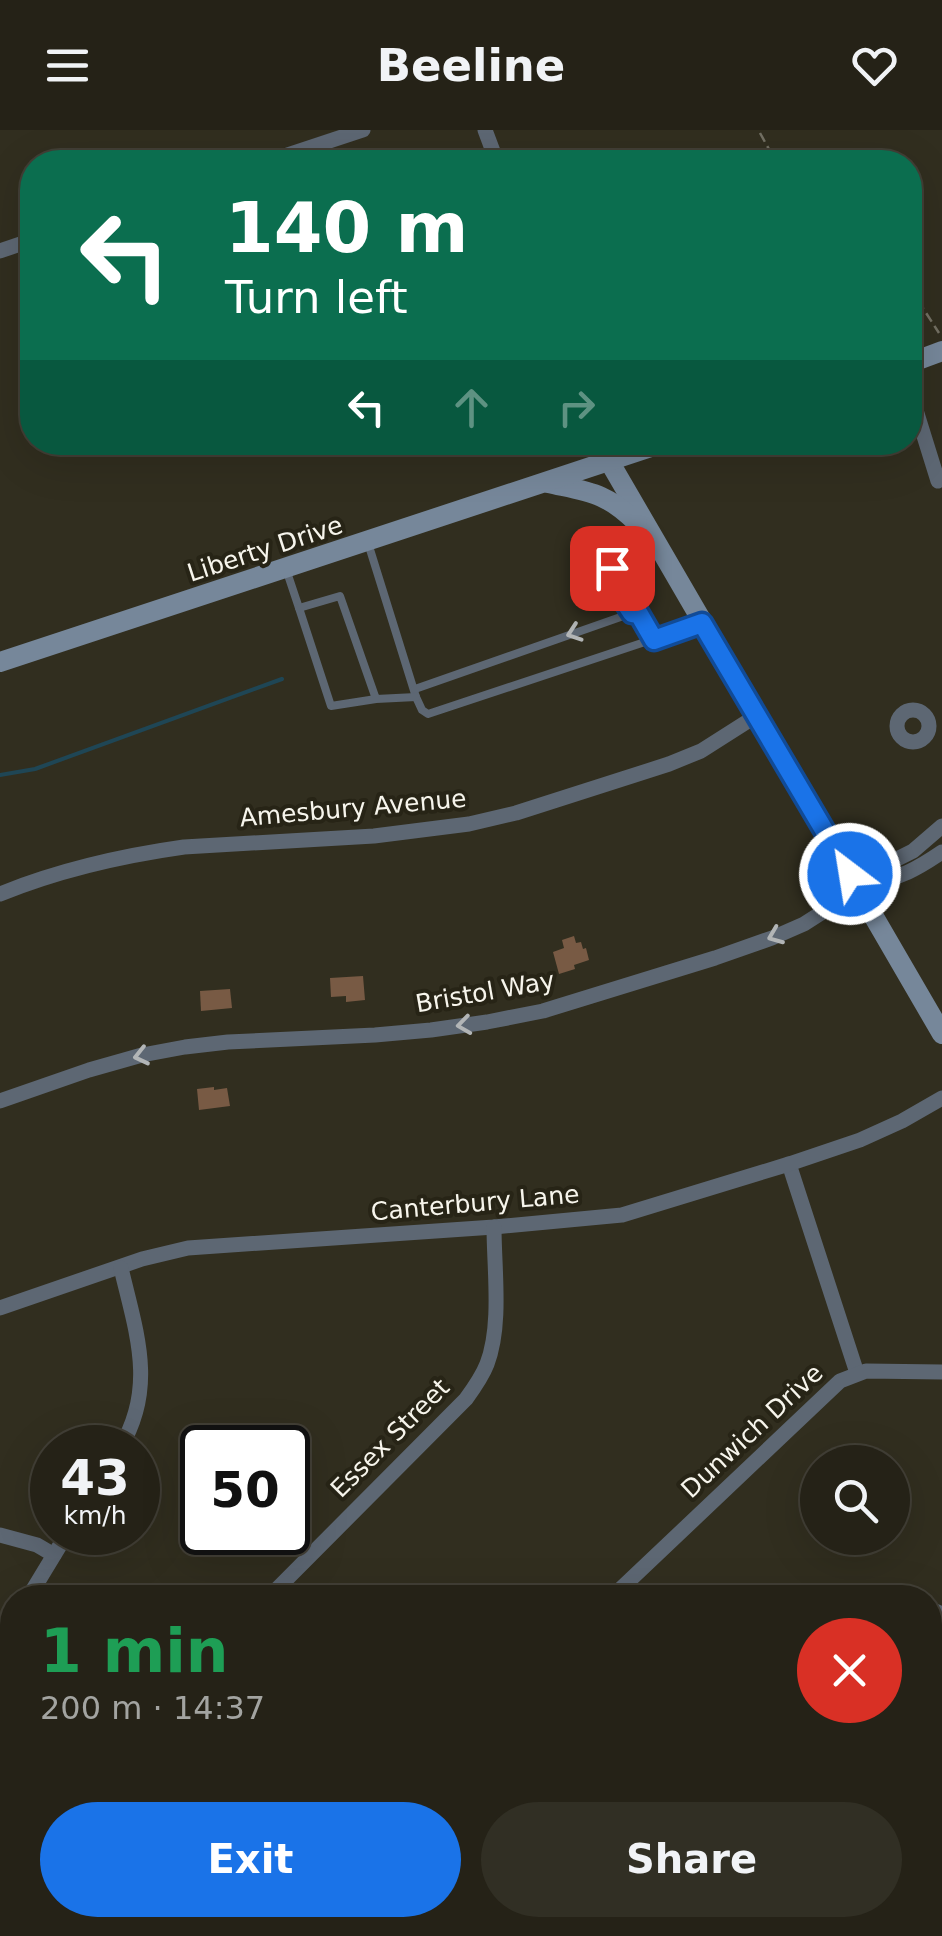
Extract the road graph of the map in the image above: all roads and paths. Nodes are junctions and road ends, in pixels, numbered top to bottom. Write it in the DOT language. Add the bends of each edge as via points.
graph roads {
  1 [pos="364,130"];
  2 [pos="760,133"];
  3 [pos="303,150"];
  4 [pos="769,150"];
  5 [pos="922,310"];
  6 [pos="940,342"];
  7 [pos="922,430"];
  8 [pos="599,455"];
  9 [pos="607,455"];
  10 [pos="938,481"];
  11 [pos="546,483"];
  12 [pos="603,538"];
  13 [pos="652,538"];
  14 [pos="368,541"];
  15 [pos="286,568"];
  16 [pos="299,608"];
  17 [pos="632,613"];
  18 [pos="702,623"];
  19 [pos="654,640"];
  20 [pos="0,662"];
  21 [pos="416,693"];
  22 [pos="376,699"];
  23 [pos="756,716"];
  24 [pos="927,734"];
  25 [pos="942,746"];
  26 [pos="939,833"];
  27 [pos="942,852"];
  28 [pos="917,858"];
  29 [pos="865,885"];
  30 [pos="0,894"];
  31 [pos="942,1034"];
  32 [pos="942,1098"];
  33 [pos="0,1102"];
  34 [pos="790,1164"];
  35 [pos="494,1228"];
  36 [pos="121,1268"];
  37 [pos="0,1308"];
  38 [pos="942,1372"];
  39 [pos="857,1373"];
  40 [pos="132,1425"];
  41 [pos="0,1534"];
  42 [pos="30,1543"];
  43 [pos="54,1555"];
  44 [pos="36,1585"];
  45 [pos="281,1585"];
  46 [pos="624,1585"];
  1 -- 3 [label="street"];
  2 -- 4 [label="path"];
  5 -- 6 [label="path"];
  7 -- 10 [label="street"];
  8 -- 11 [label="main road, Liberty Drive"];
  9 -- 13 [label="main road"];
  11 -- 13 [label="main road, Liberty Drive" via="600,494"];
  11 -- 14 [label="main road, Liberty Drive"];
  12 -- 17 [label="lane"];
  13 -- 18 [label="main road"];
  14 -- 15 [label="main road, Liberty Drive"];
  14 -- 21 [label="lane"];
  15 -- 16 [label="lane"];
  15 -- 20 [label="main road, Liberty Drive"];
  16 -- 22 [label="lane" via="331,706"];
  16 -- 22 [label="lane" via="340,596"];
  17 -- 19 [label="lane"];
  17 -- 21 [label="lane, one-way"];
  18 -- 19 [label="lane"];
  18 -- 23 [label="main road"];
  19 -- 21 [label="lane" via="428,714"];
  21 -- 22 [label="lane"];
  23 -- 29 [label="main road"];
  23 -- 30 [label="street, Amesbury Avenue" via="669,764 516,813 422,832 148,852"];
  24 -- 25 [label="street"];
  26 -- 28 [label="street, Bristol Way"];
  27 -- 28 [label="street"];
  28 -- 29 [label="street, Bristol Way" via="879,868"];
  29 -- 31 [label="main road"];
  29 -- 33 [label="street, Bristol Way, one-way" via="772,938 543,1010 431,1030 184,1047"];
  32 -- 34 [label="street, Canterbury Lane" via="860,1140"];
  34 -- 35 [label="street, Canterbury Lane" via="622,1215"];
  34 -- 39 [label="street, Dunwich Drive"];
  35 -- 36 [label="street, Canterbury Lane" via="188,1248"];
  35 -- 45 [label="street, Essex Street" via="495,1324 478,1382"];
  36 -- 37 [label="street, Canterbury Lane"];
  36 -- 40 [label="street" via="142,1366"];
  38 -- 39 [label="street"];
  39 -- 46 [label="street, Dunwich Drive" via="833,1386"];
  41 -- 42 [label="street"];
  43 -- 44 [label="street"];
}
